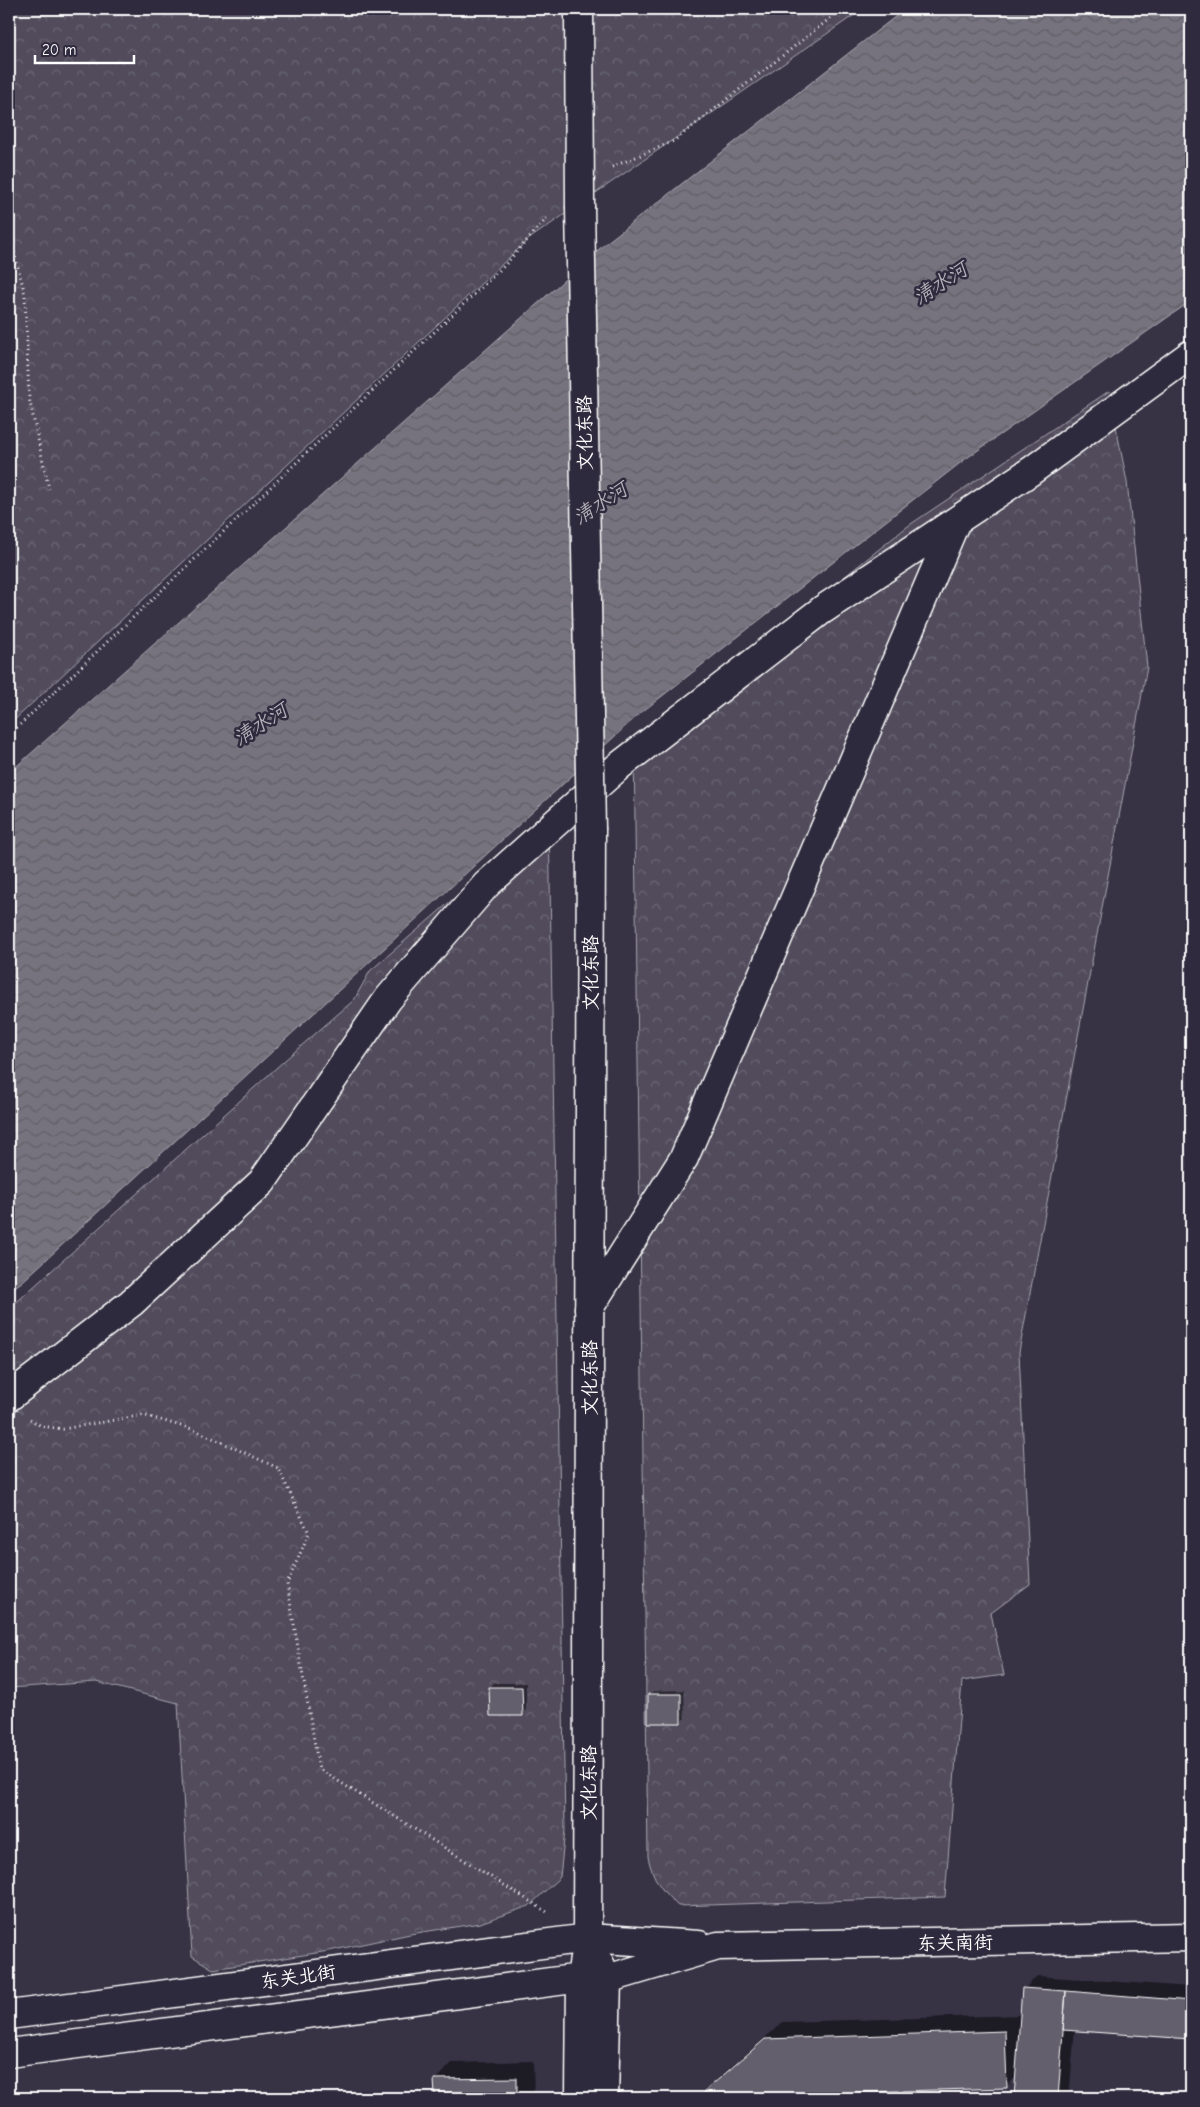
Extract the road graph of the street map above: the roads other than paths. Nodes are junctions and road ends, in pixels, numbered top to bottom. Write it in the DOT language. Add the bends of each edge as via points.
graph roads {
  1 [pos="579,9"];
  2 [pos="1191,354"];
  3 [pos="956,521"];
  4 [pos="589,1308"];
  5 [pos="17,1406"];
  6 [pos="1191,1937"];
  7 [pos="587,1938"];
  8 [pos="718,1946"];
  9 [pos="581,1978"];
  10 [pos="607,1979"];
  11 [pos="9,2015"];
  12 [pos="9,2053"];
  13 [pos="580,2098"];
  14 [pos="604,2098"];
  1 -- 4 [label="main road, 文化东路, bridge" via="591,830"];
  2 -- 3 [label="main road"];
  3 -- 4 [label="main road" via="684,1158"];
  3 -- 5 [label="main road" via="822,610 619,766 486,885 388,998 262,1182"];
  4 -- 7 [label="main road, 文化东路"];
  6 -- 8 [label="main road, 东关南街"];
  7 -- 8 [label="main road, 东关南街"];
  7 -- 9 [label="main road, 文化东路"];
  7 -- 10 [label="main road, 文化东路"];
  7 -- 11 [label="main road, 东关北街"];
  8 -- 10 [label="main road, 东关南街"];
  9 -- 10 [label="main road, 东关南街"];
  9 -- 12 [label="main road, 东关北街"];
  9 -- 13 [label="main road, 文化东路"];
  10 -- 14 [label="main road, 文化东路"];
}
